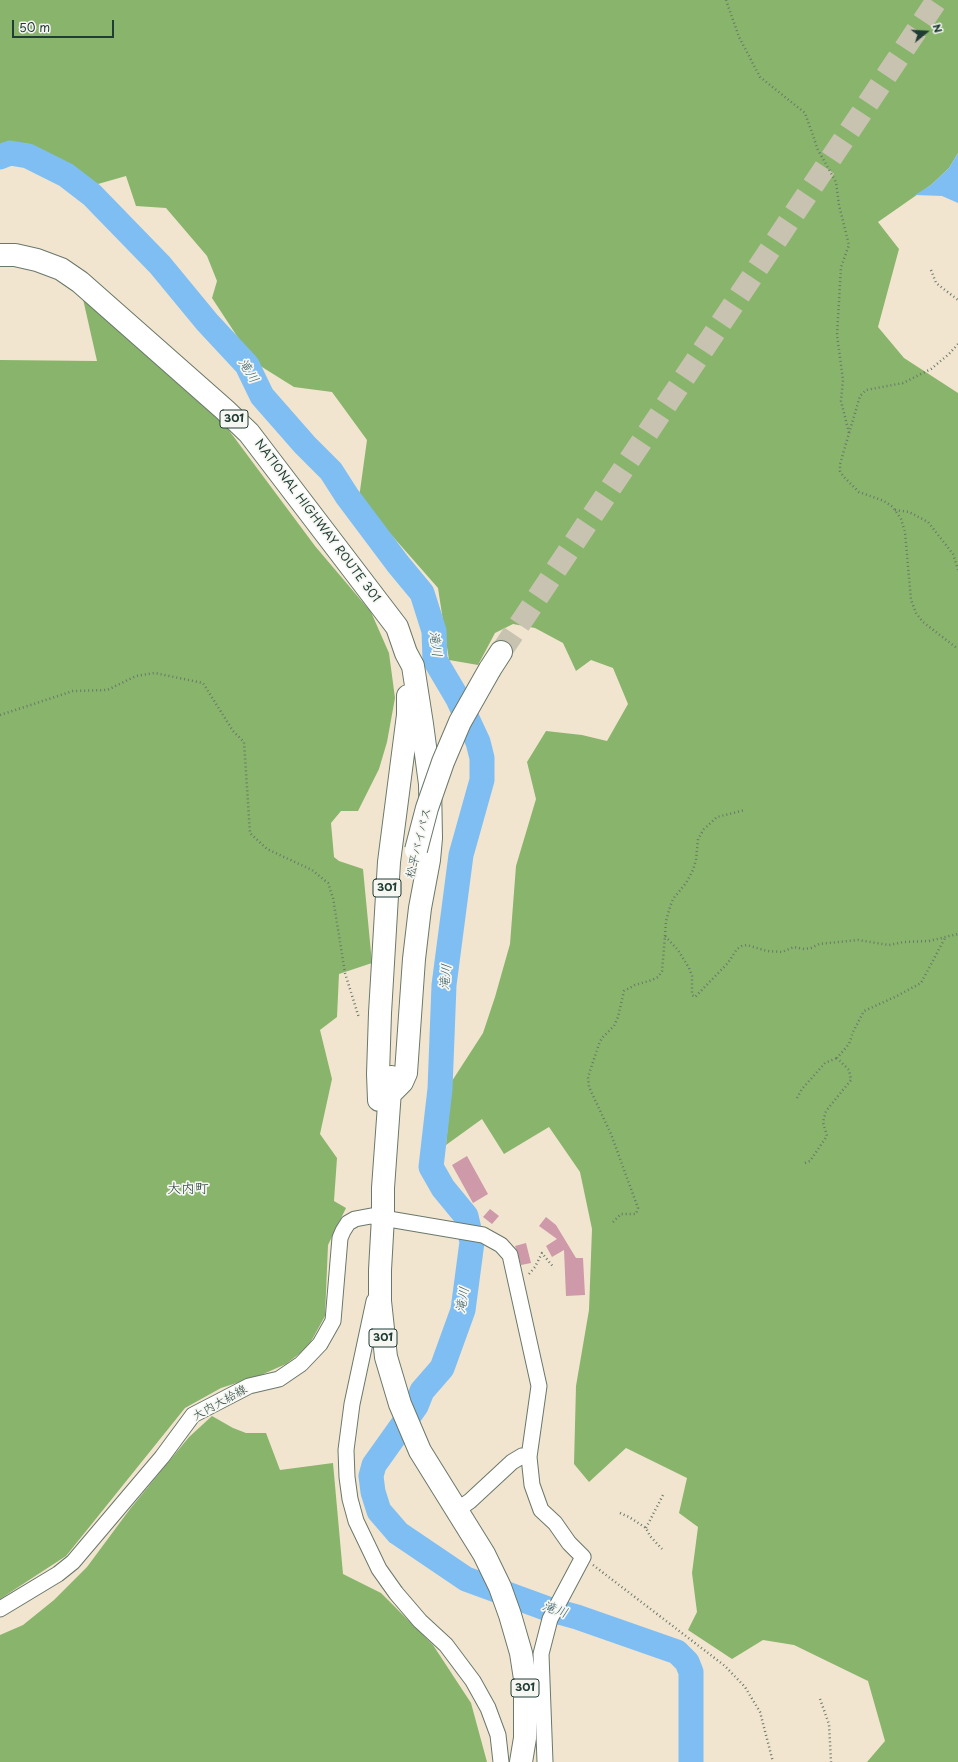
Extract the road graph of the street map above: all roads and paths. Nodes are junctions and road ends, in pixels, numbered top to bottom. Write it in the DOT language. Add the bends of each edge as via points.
graph roads {
  1 [pos="726,0"];
  2 [pos="0,255"];
  3 [pos="931,270"];
  4 [pos="958,300"];
  5 [pos="958,344"];
  6 [pos="849,433"];
  7 [pos="895,510"];
  8 [pos="958,570"];
  9 [pos="958,649"];
  10 [pos="406,653"];
  11 [pos="495,660"];
  12 [pos="0,715"];
  13 [pos="745,810"];
  14 [pos="958,934"];
  15 [pos="953,935"];
  16 [pos="665,936"];
  17 [pos="946,938"];
  18 [pos="958,938"];
  19 [pos="359,1018"];
  20 [pos="837,1058"];
  21 [pos="390,1093"];
  22 [pos="798,1098"];
  23 [pos="389,1121"];
  24 [pos="805,1163"];
  25 [pos="384,1217"];
  26 [pos="613,1222"];
  27 [pos="554,1268"];
  28 [pos="516,1280"];
  29 [pos="380,1293"];
  30 [pos="529,1455"];
  31 [pos="663,1495"];
  32 [pos="457,1510"];
  33 [pos="620,1513"];
  34 [pos="646,1528"];
  35 [pos="662,1549"];
  36 [pos="583,1557"];
  37 [pos="0,1609"];
  38 [pos="820,1699"];
  39 [pos="501,1762"];
  40 [pos="521,1762"];
  41 [pos="545,1762"];
  42 [pos="773,1762"];
  43 [pos="831,1762"];
  1 -- 6 [label="path" via="739,37 760,77 805,113 818,150 836,182 849,245 841,267 837,335 842,380 841,401"];
  2 -- 10 [label="highway, NATIONAL HIGHWAY ROUTE 301 / 301" via="15,255 37,260 61,269 80,282 249,432 397,627"];
  3 -- 4 [label="path" via="936,283"];
  5 -- 6 [label="path" via="932,369 903,383 866,390 860,396"];
  6 -- 7 [label="path" via="840,471 859,492 884,501"];
  7 -- 8 [label="path" via="909,512 928,522 953,554"];
  7 -- 9 [label="path" via="905,532 911,600 916,613 923,622"];
  10 -- 21 [label="highway, 301" via="413,666 425,746 430,784 431,838 414,959 406,1073 402,1082"];
  10 -- 23 [label="highway, 301" via="404,662 408,715 389,862 380,1013 378,1096 380,1106"];
  11 -- 21 [label="highway, 松平バイパス / 301, bridge" via="460,722 443,762 416,850 405,908"];
  12 -- 19 [label="path" via="73,691 107,690 136,676 155,673 202,683 233,731 244,742 250,833 267,849 312,870 328,883 333,898 345,973"];
  13 -- 16 [label="path" via="717,817 704,829 698,839 693,870 670,907"];
  14 -- 15 [label="path"];
  15 -- 17 [label="path"];
  15 -- 18 [label="path"];
  16 -- 17 [label="path" via="690,968 692,995 695,997 742,946 782,952 794,946 804,949 820,944 858,940 889,945"];
  16 -- 26 [label="path" via="662,971 658,977 624,991 618,1017 614,1026 602,1038 588,1077 589,1087 611,1134 638,1208 636,1214 621,1214"];
  17 -- 20 [label="path" via="921,983 864,1011 849,1044"];
  20 -- 22 [label="path" via="825,1063 802,1089"];
  20 -- 24 [label="path" via="849,1070 851,1080 826,1111 824,1122 827,1136 810,1161"];
  21 -- 23 [label="highway, 松平バイパス / 301"];
  23 -- 25 [label="highway, 301" via="383,1188"];
  25 -- 28 [label="street, 大内大給線" via="483,1235 501,1245 510,1255"];
  25 -- 29 [label="highway, 301"];
  25 -- 37 [label="street, 大内大給線" via="355,1219 343,1231 340,1238 333,1321 320,1344 301,1364 279,1379 249,1386 193,1415 162,1457 73,1562"];
  27 -- 28 [label="path" via="542,1253 530,1274"];
  28 -- 30 [label="street, 大内大給線" via="538,1386"];
  29 -- 32 [label="highway, 301" via="386,1357 400,1404 420,1451"];
  29 -- 39 [label="street" via="374,1301 352,1404 346,1450 350,1499 356,1521 379,1570 396,1594 446,1645 473,1681 488,1708 498,1736"];
  30 -- 32 [label="street" via="512,1462"];
  30 -- 36 [label="street, 大内大給線" via="532,1485 541,1510"];
  31 -- 34 [label="path"];
  32 -- 40 [label="highway, 301" via="484,1554 500,1587 521,1653 525,1679 525,1738"];
  33 -- 34 [label="path"];
  34 -- 35 [label="path"];
  36 -- 41 [label="street" via="550,1619 541,1654"];
  36 -- 42 [label="path" via="725,1666 745,1687 760,1712"];
  38 -- 43 [label="path" via="829,1724"];
}
